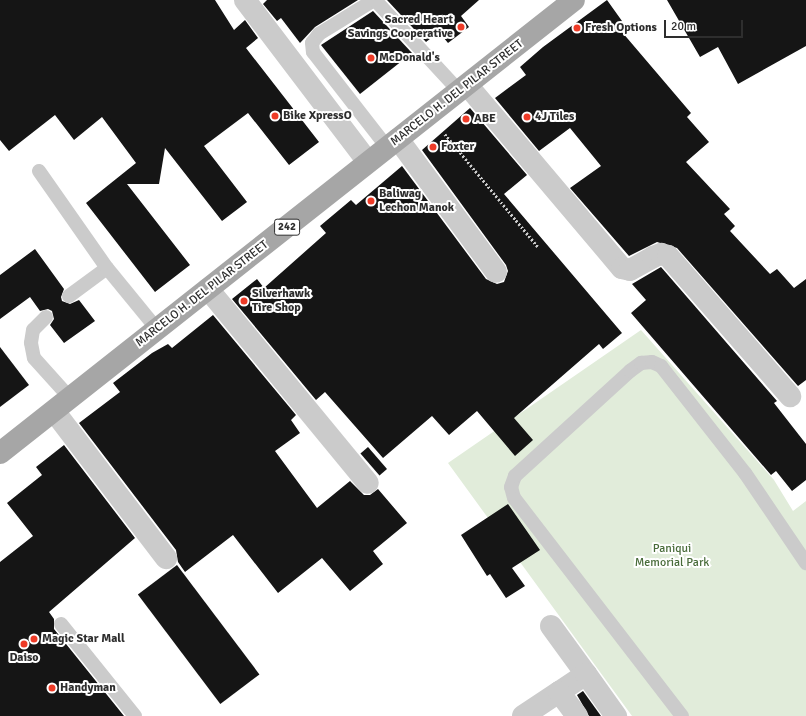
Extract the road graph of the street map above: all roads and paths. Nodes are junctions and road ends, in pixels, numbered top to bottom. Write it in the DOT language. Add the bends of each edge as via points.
graph roads {
  1 [pos="245,0"];
  2 [pos="374,0"];
  3 [pos="574,0"];
  4 [pos="464,89"];
  5 [pos="429,115"];
  6 [pos="392,143"];
  7 [pos="368,162"];
  8 [pos="39,171"];
  9 [pos="538,247"];
  10 [pos="107,268"];
  11 [pos="496,272"];
  12 [pos="208,289"];
  13 [pos="69,296"];
  14 [pos="46,317"];
  15 [pos="157,329"];
  16 [pos="790,396"];
  17 [pos="62,405"];
  18 [pos="0,453"];
  19 [pos="368,483"];
  20 [pos="166,558"];
  21 [pos="806,563"];
  22 [pos="61,624"];
  23 [pos="551,626"];
  24 [pos="586,674"];
  25 [pos="559,692"];
  26 [pos="135,716"];
  27 [pos="523,716"];
  28 [pos="577,716"];
  29 [pos="616,716"];
  30 [pos="682,716"];
  1 -- 7 [label="street"];
  2 -- 4 [label="lane"];
  2 -- 6 [label="lane" via="319,34 312,43 313,52"];
  3 -- 4 [label="main road, MARCELO H. DEL PILAR STREET / 242"];
  4 -- 5 [label="main road, MARCELO H. DEL PILAR STREET / 242"];
  4 -- 16 [label="street" via="622,268 630,270 661,254 668,256"];
  5 -- 6 [label="main road, MARCELO H. DEL PILAR STREET / 242"];
  5 -- 9 [label="path"];
  6 -- 7 [label="main road, MARCELO H. DEL PILAR STREET / 242"];
  6 -- 11 [label="street"];
  7 -- 12 [label="main road, MARCELO H. DEL PILAR STREET / 242"];
  8 -- 10 [label="lane"];
  10 -- 13 [label="lane"];
  10 -- 15 [label="lane"];
  12 -- 15 [label="main road, MARCELO H. DEL PILAR STREET / 242"];
  12 -- 19 [label="street"];
  14 -- 17 [label="lane" via="33,330 31,343 34,358"];
  15 -- 17 [label="main road, MARCELO H. DEL PILAR STREET / 242"];
  17 -- 18 [label="main road, MARCELO H. DEL PILAR STREET / 242"];
  17 -- 20 [label="street"];
  21 -- 30 [label="lane" via="745,473 661,366 652,362 641,363 630,371 515,476 512,487 514,498"];
  22 -- 26 [label="lane"];
  23 -- 24 [label="street"];
  24 -- 25 [label="street"];
  24 -- 29 [label="street"];
  25 -- 27 [label="street"];
  25 -- 28 [label="street"];
}
